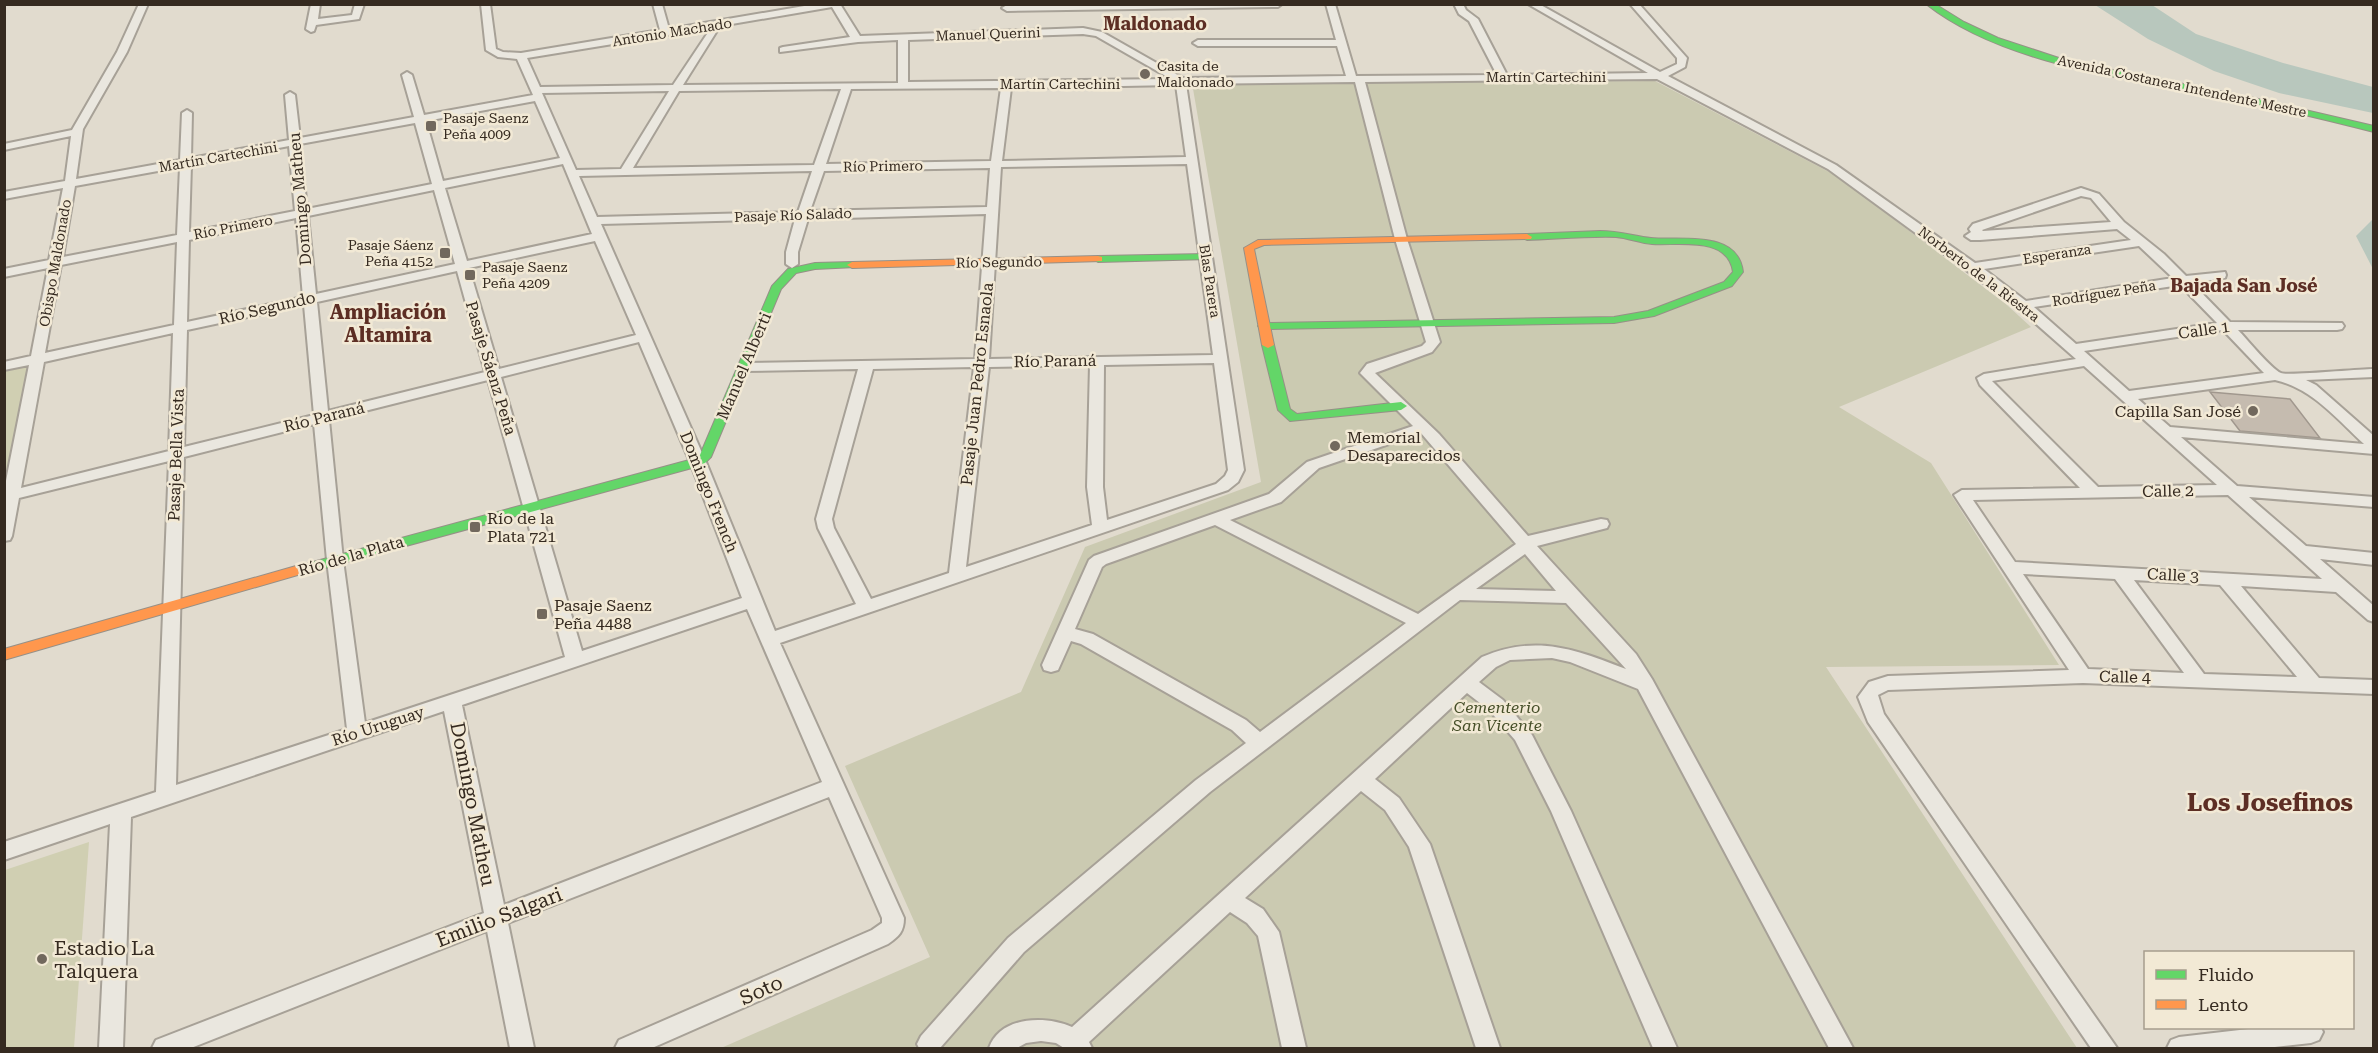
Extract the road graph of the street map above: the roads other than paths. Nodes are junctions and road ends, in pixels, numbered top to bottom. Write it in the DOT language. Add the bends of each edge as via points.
graph roads {
  1 [pos="144,4"];
  2 [pos="316,4"];
  3 [pos="360,4"];
  4 [pos="485,4"];
  5 [pos="657,4"];
  6 [pos="1278,4"];
  7 [pos="1330,4"];
  8 [pos="1458,4"];
  9 [pos="1532,4"];
  10 [pos="1634,4"];
  11 [pos="1929,4"];
  12 [pos="1946,4"];
  13 [pos="835,5"];
  14 [pos="1181,5"];
  15 [pos="1006,6"];
  16 [pos="1015,16"];
  17 [pos="1022,24"];
  18 [pos="715,25"];
  19 [pos="1030,32"];
  20 [pos="666,33"];
  21 [pos="903,37"];
  22 [pos="858,39"];
  23 [pos="1341,43"];
  24 [pos="1198,44"];
  25 [pos="783,50"];
  26 [pos="521,56"];
  27 [pos="407,75"];
  28 [pos="1658,75"];
  29 [pos="1503,77"];
  30 [pos="1355,78"];
  31 [pos="1181,81"];
  32 [pos="1006,85"];
  33 [pos="903,86"];
  34 [pos="848,87"];
  35 [pos="675,89"];
  36 [pos="537,94"];
  37 [pos="290,95"];
  38 [pos="188,113"];
  39 [pos="418,120"];
  40 [pos="2373,122"];
  41 [pos="2373,129"];
  42 [pos="77,132"];
  43 [pos="295,143"];
  44 [pos="4,147"];
  45 [pos="567,160"];
  46 [pos="1193,160"];
  47 [pos="185,164"];
  48 [pos="996,164"];
  49 [pos="821,168"];
  50 [pos="625,172"];
  51 [pos="573,173"];
  52 [pos="70,184"];
  53 [pos="438,186"];
  54 [pos="4,196"];
  55 [pos="992,210"];
  56 [pos="301,213"];
  57 [pos="803,214"];
  58 [pos="594,221"];
  59 [pos="2120,225"];
  60 [pos="600,236"];
  61 [pos="182,237"];
  62 [pos="1401,239"];
  63 [pos="2141,242"];
  64 [pos="1206,257"];
  65 [pos="989,262"];
  66 [pos="55,263"];
  67 [pos="460,266"];
  68 [pos="1973,267"];
  69 [pos="792,268"];
  70 [pos="4,273"];
  71 [pos="2220,275"];
  72 [pos="2182,281"];
  73 [pos="310,298"];
  74 [pos="2023,306"];
  75 [pos="1427,322"];
  76 [pos="1263,326"];
  77 [pos="2226,326"];
  78 [pos="2337,326"];
  79 [pos="180,328"];
  80 [pos="644,337"];
  81 [pos="2071,349"];
  82 [pos="38,359"];
  83 [pos="1222,359"];
  84 [pos="1097,360"];
  85 [pos="982,362"];
  86 [pos="2085,362"];
  87 [pos="867,364"];
  88 [pos="4,366"];
  89 [pos="744,367"];
  90 [pos="2373,373"];
  91 [pos="494,374"];
  92 [pos="2275,376"];
  93 [pos="2294,380"];
  94 [pos="2125,396"];
  95 [pos="1401,406"];
  96 [pos="322,417"];
  97 [pos="1424,427"];
  98 [pos="2164,431"];
  99 [pos="2373,444"];
  100 [pos="2373,449"];
  101 [pos="176,454"];
  102 [pos="698,462"];
  103 [pos="2230,490"];
  104 [pos="2093,492"];
  105 [pos="8,496"];
  106 [pos="2373,502"];
  107 [pos="531,507"];
  108 [pos="1216,519"];
  109 [pos="1601,524"];
  110 [pos="1100,527"];
  111 [pos="4,536"];
  112 [pos="1526,545"];
  113 [pos="2298,551"];
  114 [pos="2373,559"];
  115 [pos="336,560"];
  116 [pos="2009,567"];
  117 [pos="2119,572"];
  118 [pos="957,576"];
  119 [pos="2224,578"];
  120 [pos="2337,586"];
  121 [pos="1456,594"];
  122 [pos="1571,597"];
  123 [pos="752,601"];
  124 [pos="866,606"];
  125 [pos="171,607"];
  126 [pos="2373,616"];
  127 [pos="1420,622"];
  128 [pos="1065,633"];
  129 [pos="769,640"];
  130 [pos="4,655"];
  131 [pos="575,660"];
  132 [pos="1051,664"];
  133 [pos="2083,676"];
  134 [pos="2198,679"];
  135 [pos="1466,683"];
  136 [pos="1644,684"];
  137 [pos="2313,684"];
  138 [pos="2373,687"];
  139 [pos="452,701"];
  140 [pos="357,733"];
  141 [pos="1259,743"];
  142 [pos="1361,779"];
  143 [pos="834,786"];
  144 [pos="166,797"];
  145 [pos="121,812"];
  146 [pos="4,851"];
  147 [pos="1229,900"];
  148 [pos="495,919"];
  149 [pos="893,928"];
  150 [pos="2311,1032"];
  151 [pos="928,1044"];
  152 [pos="1077,1045"];
  153 [pos="111,1048"];
  154 [pos="164,1048"];
  155 [pos="522,1048"];
  156 [pos="627,1048"];
  157 [pos="1001,1048"];
  158 [pos="1294,1048"];
  159 [pos="1488,1048"];
  160 [pos="1665,1048"];
  161 [pos="1840,1048"];
  162 [pos="2105,1048"];
  163 [pos="2179,1048"];
  1 -- 42 [label="street, Obispo Maldonado"];
  2 -- 3 [label="street" via="311,26 356,17"];
  4 -- 26 [label="street, Antonio Machado" via="491,50"];
  5 -- 20 [label="street"];
  6 -- 14 [label="street"];
  7 -- 23 [label="street"];
  8 -- 29 [label="street" via="1473,19"];
  9 -- 28 [label="street, Norberto de la Riestra"];
  10 -- 28 [label="street, Martín Cartechini" via="1682,58 1678,69"];
  11 -- 41 [label="street, Avenida Costanera Intendente Mestre" via="1980,34 2072,64"];
  12 -- 40 [label="street, Avenida Costanera Intendente Mestre" via="1985,28 2075,59"];
  13 -- 18 [label="street, Antonio Machado"];
  13 -- 22 [label="street"];
  14 -- 15 [label="street"];
  15 -- 16 [label="street"];
  17 -- 19 [label="street"];
  18 -- 20 [label="street, Antonio Machado"];
  18 -- 35 [label="street"];
  19 -- 21 [label="street, Manuel Querini"];
  19 -- 31 [label="street, Manuel Querini" via="1092,32"];
  20 -- 26 [label="street, Antonio Machado"];
  21 -- 22 [label="street, Manuel Querini"];
  21 -- 33 [label="street"];
  22 -- 25 [label="street, Manuel Querini"];
  23 -- 24 [label="street"];
  23 -- 30 [label="street"];
  26 -- 36 [label="street, Domingo French"];
  27 -- 39 [label="street, Pasaje Sáenz Peña"];
  28 -- 29 [label="street, Martín Cartechini"];
  28 -- 68 [label="street, Norberto de la Riestra" via="1832,167"];
  29 -- 30 [label="street, Martín Cartechini"];
  30 -- 31 [label="street, Martín Cartechini"];
  30 -- 62 [label="street"];
  31 -- 32 [label="street, Martín Cartechini"];
  31 -- 46 [label="street, Blas Parera"];
  32 -- 33 [label="street, Martín Cartechini"];
  32 -- 48 [label="street, Pasaje Juan Pedro Esnaola"];
  33 -- 34 [label="street, Martín Cartechini"];
  34 -- 35 [label="street, Martín Cartechini"];
  34 -- 49 [label="street, Manuel Alberti"];
  35 -- 36 [label="street, Martín Cartechini" via="553,89"];
  35 -- 50 [label="street"];
  36 -- 39 [label="street, Martín Cartechini"];
  36 -- 45 [label="street, Domingo French"];
  37 -- 43 [label="street, Domingo Matheu"];
  38 -- 47 [label="street, Pasaje Bella Vista"];
  39 -- 43 [label="street, Martín Cartechini"];
  39 -- 53 [label="street, Pasaje Sáenz Peña"];
  42 -- 44 [label="street"];
  42 -- 52 [label="street, Obispo Maldonado"];
  43 -- 47 [label="street, Martín Cartechini"];
  43 -- 56 [label="street, Domingo Matheu"];
  45 -- 51 [label="street, Domingo French"];
  45 -- 53 [label="street, Río Primero"];
  46 -- 48 [label="street, Río Primero"];
  46 -- 64 [label="street, Blas Parera"];
  47 -- 52 [label="street, Martín Cartechini"];
  47 -- 61 [label="street, Pasaje Bella Vista"];
  48 -- 49 [label="street, Río Primero"];
  48 -- 55 [label="street, Pasaje Juan Pedro Esnaola"];
  49 -- 50 [label="street, Río Primero"];
  49 -- 57 [label="street, Manuel Alberti"];
  50 -- 51 [label="street, Río Primero"];
  51 -- 58 [label="street, Domingo French"];
  52 -- 54 [label="street, Martín Cartechini"];
  52 -- 66 [label="street, Obispo Maldonado"];
  53 -- 56 [label="street, Río Primero"];
  53 -- 67 [label="street, Pasaje Sáenz Peña"];
  55 -- 57 [label="street, Pasaje Río Salado"];
  55 -- 65 [label="street, Pasaje Juan Pedro Esnaola"];
  56 -- 61 [label="street, Río Primero"];
  56 -- 73 [label="street, Domingo Matheu"];
  57 -- 58 [label="street, Pasaje Río Salado"];
  57 -- 69 [label="street, Manuel Alberti" via="792,252"];
  58 -- 60 [label="street, Domingo French"];
  59 -- 59 [label="street" via="2095,196 2081,192 1977,227 1974,236"];
  59 -- 63 [label="street"];
  60 -- 67 [label="street, Río Segundo"];
  60 -- 80 [label="street, Domingo French"];
  61 -- 66 [label="street, Río Primero"];
  61 -- 79 [label="street, Pasaje Bella Vista"];
  62 -- 75 [label="street"];
  62 -- 75 [label="street" via="1626,235 1648,241 1701,240 1723,246 1738,270 1735,278 1720,288 1635,318"];
  62 -- 76 [label="street" via="1262,242 1251,246"];
  63 -- 68 [label="street, Esperanza"];
  63 -- 72 [label="street"];
  64 -- 65 [label="street, Río Segundo"];
  64 -- 83 [label="street, Blas Parera"];
  65 -- 69 [label="street, Río Segundo"];
  65 -- 85 [label="street, Pasaje Juan Pedro Esnaola"];
  66 -- 70 [label="street, Río Primero"];
  66 -- 82 [label="street, Obispo Maldonado"];
  67 -- 73 [label="street, Río Segundo"];
  67 -- 91 [label="street, Pasaje Sáenz Peña"];
  68 -- 74 [label="street, Norberto de la Riestra"];
  69 -- 89 [label="street, Manuel Alberti" via="776,288"];
  71 -- 72 [label="street, Rodríguez Peña"];
  72 -- 74 [label="street, Rodríguez Peña"];
  72 -- 77 [label="street"];
  73 -- 79 [label="street, Río Segundo"];
  73 -- 96 [label="street, Domingo Matheu"];
  74 -- 81 [label="street, Norberto de la Riestra"];
  75 -- 76 [label="street"];
  75 -- 95 [label="street" via="1431,346 1368,369 1370,377"];
  76 -- 95 [label="street" via="1287,414 1302,418"];
  77 -- 78 [label="street, Calle 1"];
  77 -- 81 [label="street, Calle 1"];
  77 -- 92 [label="street"];
  79 -- 82 [label="street, Río Segundo"];
  79 -- 101 [label="street, Pasaje Bella Vista"];
  80 -- 91 [label="street, Río Paraná"];
  80 -- 102 [label="street, Domingo French"];
  81 -- 86 [label="street, Norberto de la Riestra"];
  82 -- 88 [label="street, Río Segundo"];
  82 -- 105 [label="street, Obispo Maldonado"];
  83 -- 84 [label="street, Río Paraná"];
  83 -- 110 [label="street, Blas Parera" via="1236,470 1232,479 1222,487"];
  84 -- 85 [label="street, Río Paraná"];
  84 -- 110 [label="street" via="1095,487"];
  85 -- 87 [label="street, Río Paraná"];
  85 -- 118 [label="street, Pasaje Juan Pedro Esnaola"];
  86 -- 94 [label="street, Norberto de la Riestra"];
  86 -- 104 [label="street" via="1984,378 1984,382"];
  87 -- 89 [label="street, Río Paraná"];
  87 -- 124 [label="street" via="824,519"];
  89 -- 102 [label="street, Manuel Alberti" via="705,457"];
  90 -- 93 [label="street" via="2304,376"];
  91 -- 96 [label="street, Río Paraná"];
  91 -- 107 [label="street, Pasaje Sáenz Peña"];
  92 -- 93 [label="street"];
  92 -- 94 [label="street"];
  93 -- 99 [label="street" via="2311,388"];
  94 -- 98 [label="street, Norberto de la Riestra"];
  95 -- 97 [label="street"];
  96 -- 101 [label="street, Río Paraná"];
  96 -- 115 [label="street, Domingo Matheu"];
  97 -- 108 [label="street" via="1313,465 1282,494"];
  97 -- 112 [label="street"];
  98 -- 100 [label="street"];
  98 -- 103 [label="street, Norberto de la Riestra"];
  101 -- 105 [label="street, Río Paraná"];
  101 -- 125 [label="street, Pasaje Bella Vista"];
  102 -- 107 [label="street, Río de la Plata"];
  102 -- 123 [label="street, Domingo French"];
  103 -- 104 [label="street, Calle 2"];
  103 -- 106 [label="street, Calle 2"];
  103 -- 113 [label="street, Norberto de la Riestra"];
  104 -- 116 [label="street, Calle 2" via="1962,495"];
  105 -- 111 [label="street, Obispo Maldonado"];
  107 -- 115 [label="street, Río de la Plata"];
  107 -- 131 [label="street, Pasaje Sáenz Peña"];
  108 -- 127 [label="street"];
  108 -- 128 [label="street" via="1100,560"];
  109 -- 112 [label="street" via="1543,536"];
  110 -- 118 [label="street"];
  112 -- 121 [label="street"];
  112 -- 122 [label="street"];
  113 -- 114 [label="street"];
  113 -- 120 [label="street, Norberto de la Riestra"];
  115 -- 125 [label="street, Río de la Plata"];
  115 -- 140 [label="street, Domingo Matheu"];
  116 -- 117 [label="street, Calle 3"];
  116 -- 133 [label="street"];
  117 -- 119 [label="street, Calle 3"];
  117 -- 134 [label="street"];
  118 -- 124 [label="street"];
  119 -- 120 [label="street, Calle 3"];
  119 -- 137 [label="street"];
  120 -- 126 [label="street, Norberto de la Riestra"];
  121 -- 122 [label="street"];
  121 -- 127 [label="street"];
  122 -- 136 [label="street" via="1629,659"];
  123 -- 129 [label="street, Domingo French"];
  123 -- 131 [label="street, Río Uruguay"];
  124 -- 129 [label="street"];
  125 -- 130 [label="street, Río de la Plata"];
  125 -- 144 [label="street, Pasaje Bella Vista"];
  127 -- 141 [label="street"];
  128 -- 132 [label="street"];
  128 -- 141 [label="street" via="1087,639 1239,725"];
  129 -- 143 [label="street, Domingo French"];
  131 -- 139 [label="street, Río Uruguay"];
  133 -- 134 [label="street, Calle 4"];
  133 -- 162 [label="street, Calle 4" via="1876,685 1867,697 1875,717"];
  134 -- 137 [label="street, Calle 4"];
  135 -- 136 [label="street" via="1500,656 1552,651"];
  135 -- 142 [label="street"];
  135 -- 160 [label="street" via="1505,714 1522,735 1561,811"];
  136 -- 161 [label="street"];
  137 -- 138 [label="street, Calle 4"];
  139 -- 140 [label="street, Río Uruguay"];
  139 -- 148 [label="street, Domingo Matheu"];
  140 -- 144 [label="street, Río Uruguay"];
  141 -- 151 [label="street" via="1016,945"];
  142 -- 147 [label="street"];
  142 -- 159 [label="street" via="1392,804 1419,844"];
  143 -- 148 [label="street, Emilio Salgari"];
  143 -- 149 [label="street, Domingo French" via="893,918"];
  144 -- 145 [label="street, Río Uruguay"];
  145 -- 146 [label="street, Río Uruguay"];
  145 -- 153 [label="street"];
  147 -- 152 [label="street"];
  147 -- 158 [label="street" via="1255,916 1268,932"];
  148 -- 154 [label="street, Emilio Salgari"];
  148 -- 155 [label="street, Domingo Matheu"];
  149 -- 156 [label="street, Soto"];
  150 -- 163 [label="street"];
  152 -- 157 [label="street" via="1062,1033 1048,1029 1018,1035"];
}
